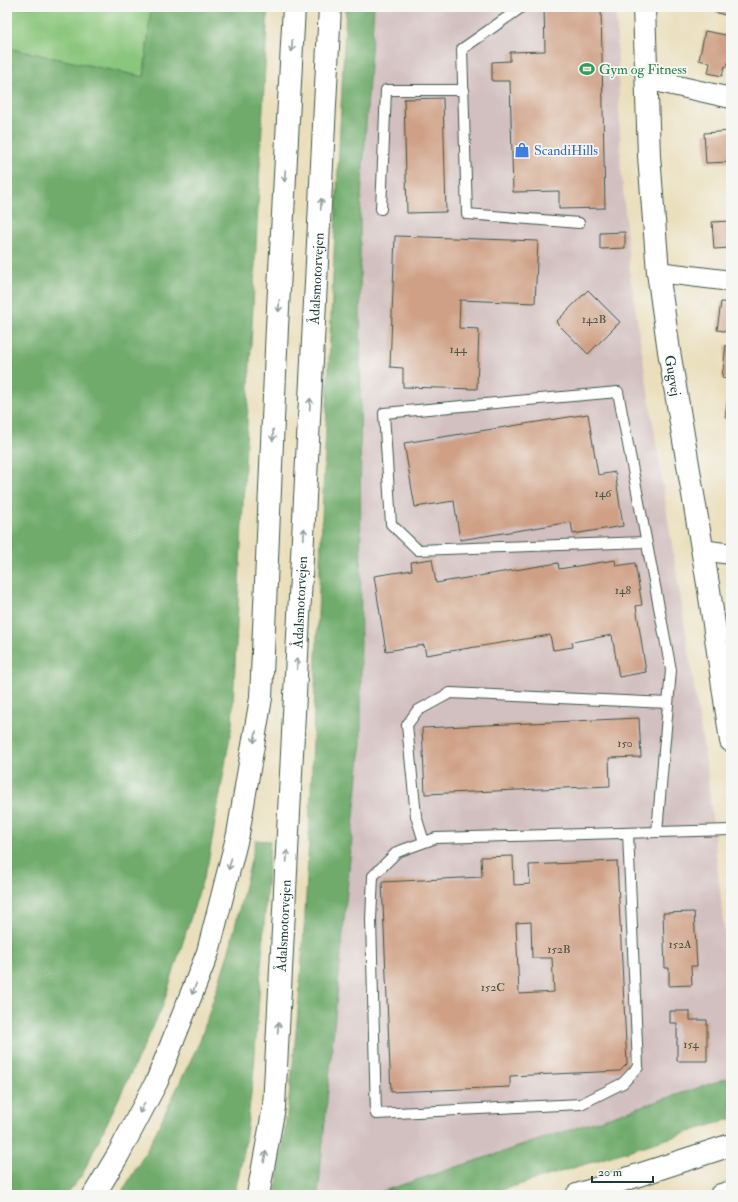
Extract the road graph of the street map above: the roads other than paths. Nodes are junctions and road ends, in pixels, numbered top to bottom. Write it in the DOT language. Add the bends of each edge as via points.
graph roads {
  1 [pos="294,7"];
  2 [pos="330,7"];
  3 [pos="522,7"];
  4 [pos="644,7"];
  5 [pos="646,79"];
  6 [pos="464,90"];
  7 [pos="731,98"];
  8 [pos="381,209"];
  9 [pos="579,223"];
  10 [pos="658,272"];
  11 [pos="731,281"];
  12 [pos="646,542"];
  13 [pos="702,550"];
  14 [pos="731,554"];
  15 [pos="668,703"];
  16 [pos="731,740"];
  17 [pos="731,830"];
  18 [pos="657,832"];
  19 [pos="628,833"];
  20 [pos="424,842"];
  21 [pos="722,1148"];
  22 [pos="731,1192"];
  23 [pos="94,1195"];
  24 [pos="258,1195"];
  25 [pos="577,1195"];
  26 [pos="720,1195"];
  1 -- 23 [label="main road, one-way" via="261,698 238,834 208,952 157,1081"];
  24 -- 2 [label="main road, Ådalsmotorvejen, one-way" via="274,1107"];
  3 -- 6 [label="lane" via="462,49"];
  4 -- 5 [label="main road, Gugvej"];
  5 -- 7 [label="street"];
  5 -- 10 [label="main road, Gugvej" via="648,156"];
  6 -- 8 [label="lane" via="386,90"];
  6 -- 9 [label="lane" via="467,214"];
  10 -- 11 [label="street"];
  10 -- 13 [label="main road, Gugvej"];
  12 -- 12 [label="lane" via="618,392 384,413 391,524 418,550"];
  12 -- 15 [label="lane" via="671,670"];
  13 -- 14 [label="street"];
  13 -- 16 [label="main road, Gugvej"];
  15 -- 18 [label="lane"];
  15 -- 20 [label="lane" via="450,693 417,712 407,725 416,816"];
  17 -- 18 [label="lane"];
  18 -- 19 [label="lane"];
  19 -- 20 [label="lane" via="436,838"];
  19 -- 20 [label="lane" via="638,1067 623,1083 581,1104 376,1114 371,919 373,876 397,852"];
  21 -- 25 [label="main road"];
  22 -- 26 [label="main road"];
}
